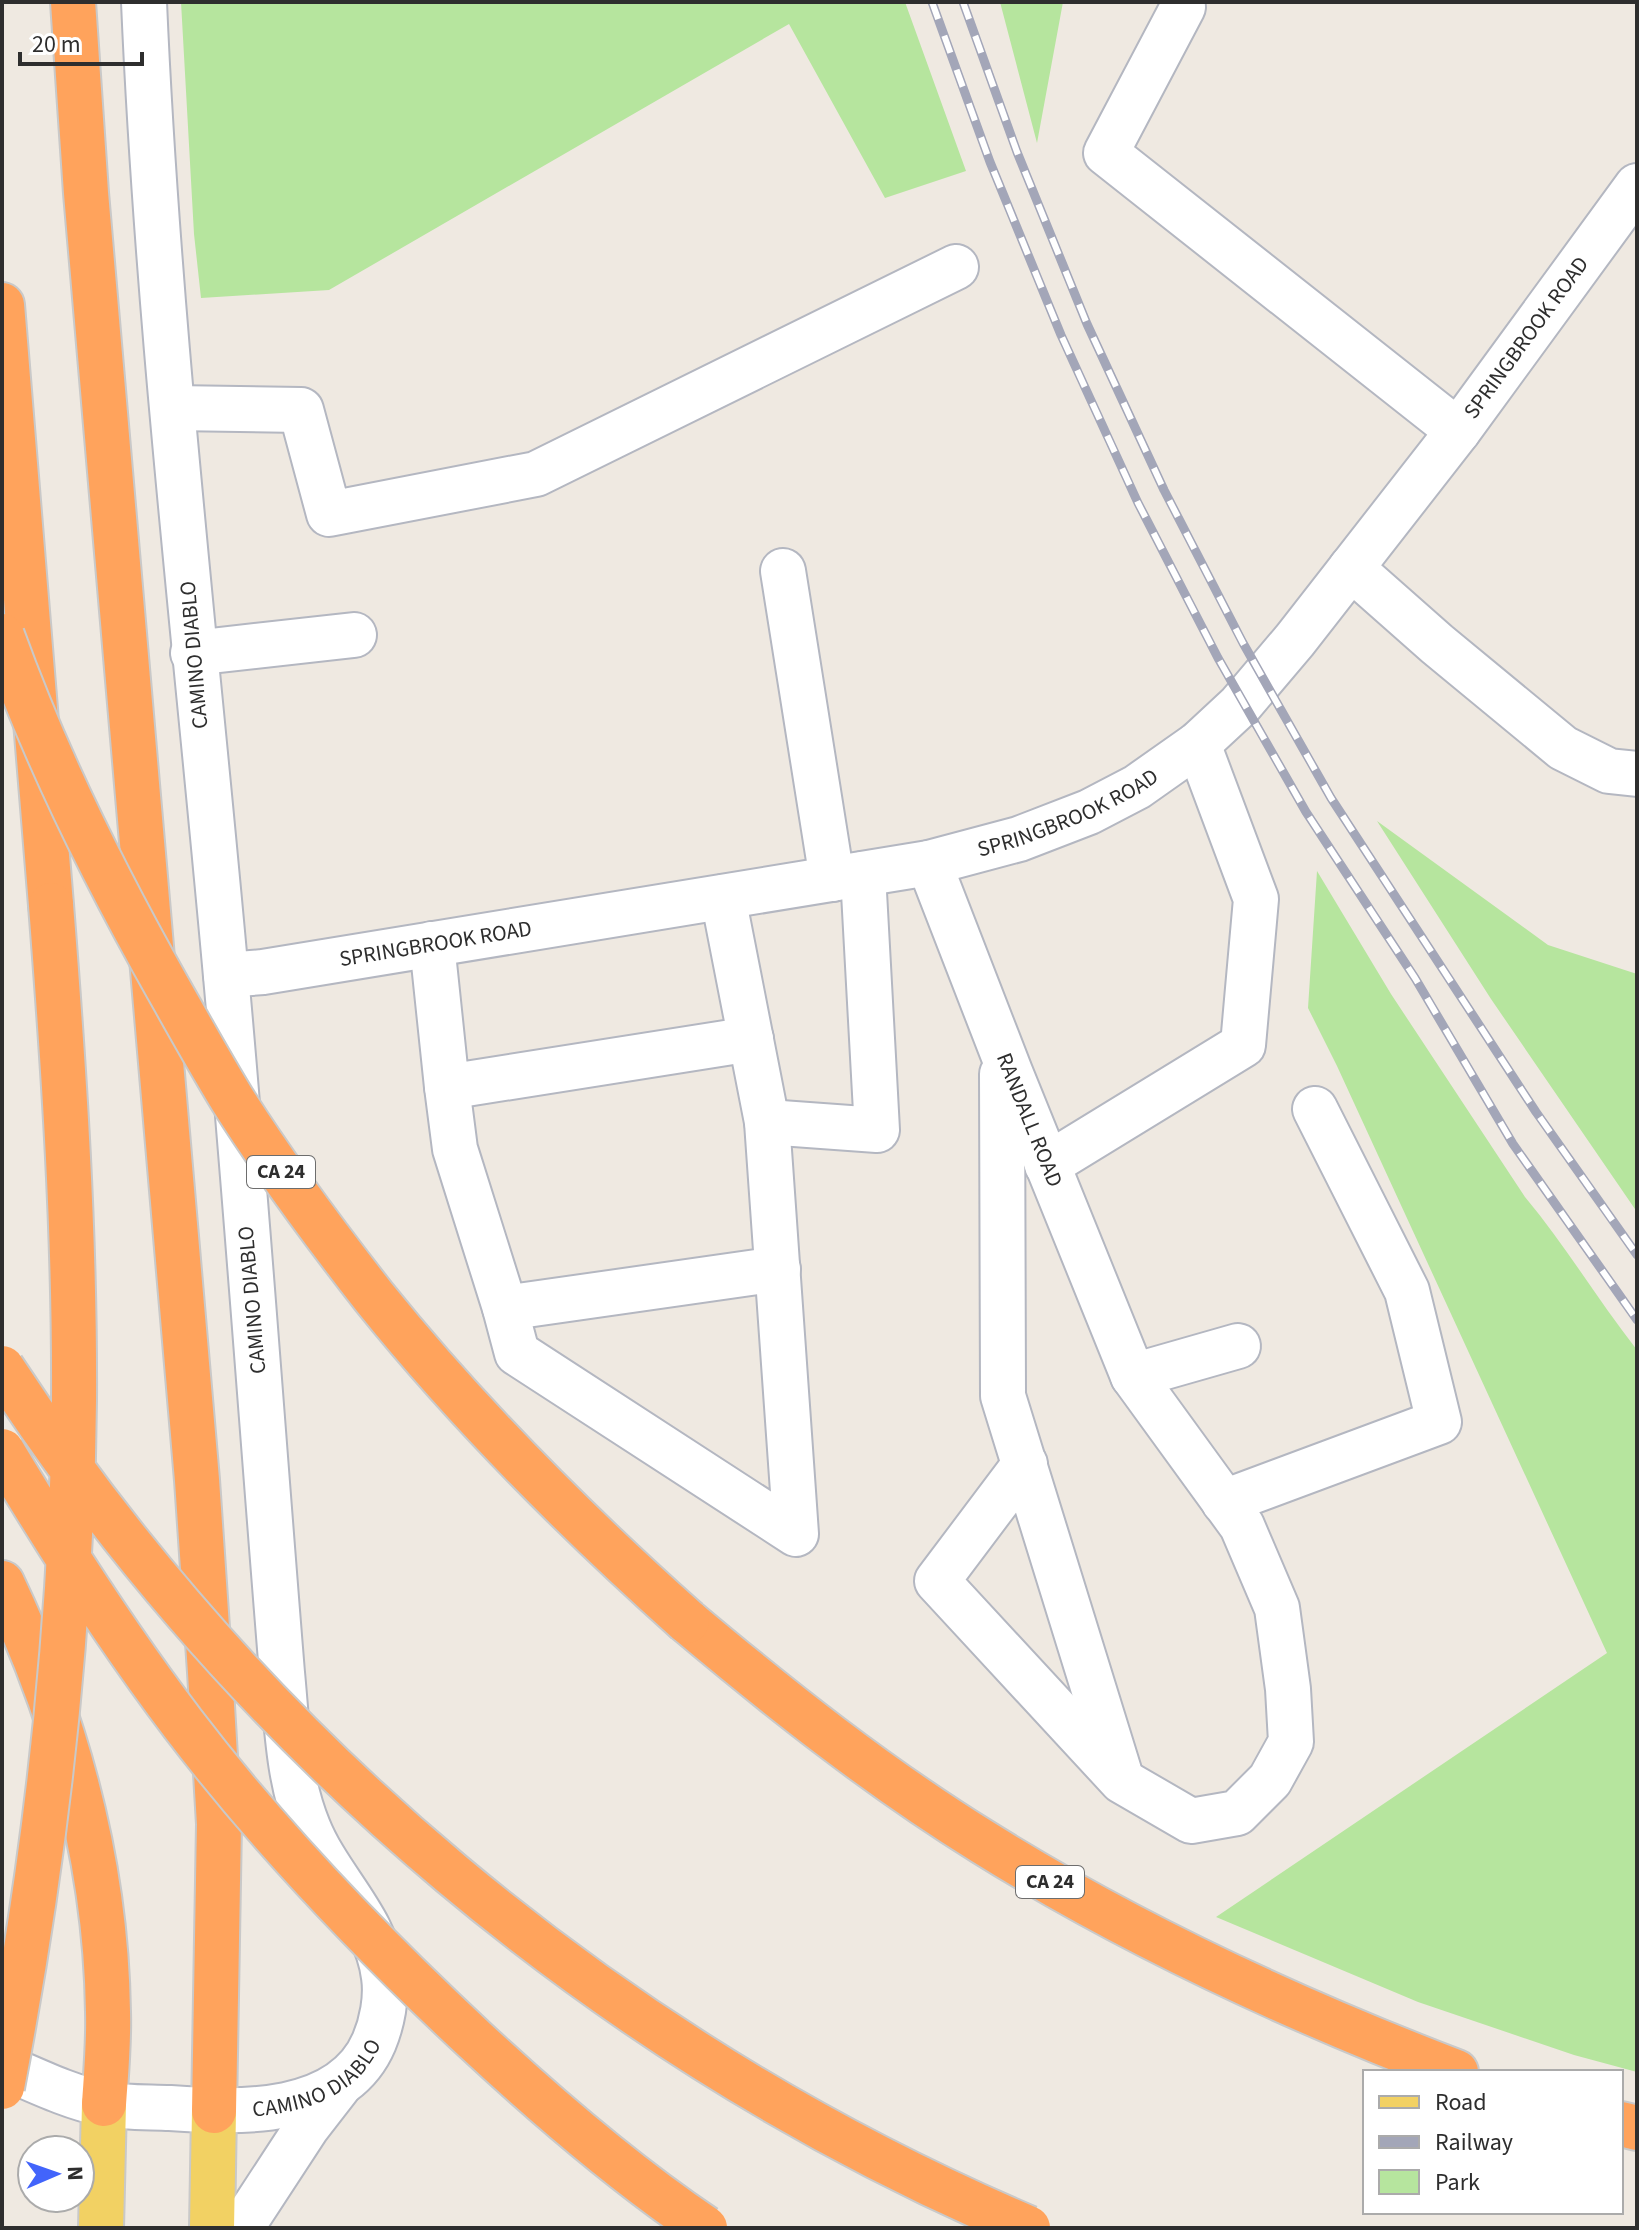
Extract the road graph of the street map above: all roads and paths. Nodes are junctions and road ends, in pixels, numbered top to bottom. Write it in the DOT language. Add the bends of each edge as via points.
graph roads {
  1 [pos="73,2"];
  2 [pos="144,2"];
  3 [pos="1183,7"];
  4 [pos="1637,186"];
  5 [pos="956,267"];
  6 [pos="2,305"];
  7 [pos="173,408"];
  8 [pos="1458,431"];
  9 [pos="1351,568"];
  10 [pos="783,571"];
  11 [pos="354,635"];
  12 [pos="2,636"];
  13 [pos="193,653"];
  14 [pos="1198,744"];
  15 [pos="1637,774"];
  16 [pos="929,863"];
  17 [pos="847,877"];
  18 [pos="723,897"];
  19 [pos="432,944"];
  20 [pos="226,975"];
  21 [pos="751,1039"];
  22 [pos="1001,1051"];
  23 [pos="447,1087"];
  24 [pos="1315,1109"];
  25 [pos="767,1122"];
  26 [pos="1047,1165"];
  27 [pos="778,1269"];
  28 [pos="505,1308"];
  29 [pos="1238,1346"];
  30 [pos="2,1368"];
  31 [pos="1133,1376"];
  32 [pos="2,1451"];
  33 [pos="1025,1464"];
  34 [pos="1224,1502"];
  35 [pos="2,1583"];
  36 [pos="1122,1781"];
  37 [pos="2,2066"];
  38 [pos="1451,2070"];
  39 [pos="2,2087"];
  40 [pos="338,2087"];
  41 [pos="104,2104"];
  42 [pos="214,2111"];
  43 [pos="101,2228"];
  44 [pos="212,2228"];
  45 [pos="241,2228"];
  46 [pos="705,2228"];
  47 [pos="1028,2228"];
  1 -- 42 [label="highway" via="207,1624 219,1824"];
  2 -- 7 [label="street, CAMINO DIABLO"];
  3 -- 8 [label="street" via="1106,153"];
  4 -- 8 [label="street, SPRINGBROOK ROAD"];
  5 -- 7 [label="street" via="536,474 329,514 301,410"];
  6 -- 39 [label="highway, bridge" via="64,1069 74,1403 60,1674 29,1939"];
  7 -- 13 [label="street, CAMINO DIABLO"];
  8 -- 9 [label="street, SPRINGBROOK ROAD"];
  9 -- 14 [label="street, SPRINGBROOK ROAD" via="1240,705"];
  9 -- 15 [label="street" via="1563,748 1609,771"];
  10 -- 17 [label="street"];
  11 -- 13 [label="street"];
  12 -- 38 [label="highway, CA 24, bridge" via="104,870 217,1072 276,1164 375,1298 533,1476 687,1621 837,1741 982,1841 1131,1927 1280,2000"];
  13 -- 20 [label="street, CAMINO DIABLO"];
  14 -- 16 [label="street, SPRINGBROOK ROAD" via="1137,787 1089,812 1019,839"];
  14 -- 26 [label="street" via="1256,899 1243,1045"];
  16 -- 17 [label="street, SPRINGBROOK ROAD"];
  16 -- 22 [label="street, RANDALL ROAD"];
  17 -- 18 [label="street, SPRINGBROOK ROAD"];
  17 -- 25 [label="street" via="877,1130"];
  18 -- 19 [label="street, SPRINGBROOK ROAD"];
  18 -- 21 [label="street"];
  19 -- 20 [label="street, SPRINGBROOK ROAD"];
  19 -- 23 [label="street"];
  20 -- 40 [label="street, CAMINO DIABLO" via="294,1783 328,1868 374,1940 384,1978 381,2024 367,2058"];
  21 -- 23 [label="street"];
  21 -- 25 [label="street"];
  22 -- 26 [label="street, RANDALL ROAD"];
  22 -- 33 [label="street" via="1003,1396"];
  23 -- 28 [label="street" via="455,1149"];
  24 -- 34 [label="street" via="1407,1291 1439,1422"];
  25 -- 27 [label="street"];
  26 -- 31 [label="street, RANDALL ROAD"];
  27 -- 28 [label="street"];
  27 -- 28 [label="street" via="796,1534 517,1353"];
  29 -- 31 [label="street"];
  30 -- 47 [label="highway, bridge" via="82,1482 193,1622 313,1749 439,1866 594,1986 739,2081 902,2170"];
  31 -- 34 [label="street, RANDALL ROAD"];
  32 -- 46 [label="highway, bridge" via="130,1652 301,1866 521,2083 659,2197"];
  33 -- 36 [label="street"];
  33 -- 36 [label="street, RANDALL ROAD" via="937,1581"];
  34 -- 36 [label="street, RANDALL ROAD" via="1242,1526 1277,1608 1291,1742 1270,1780 1237,1813 1191,1821"];
  35 -- 41 [label="highway" via="60,1724 97,1878 108,2013"];
  37 -- 41 [label="street, CAMINO DIABLO"];
  40 -- 42 [label="street, CAMINO DIABLO" via="271,2109"];
  40 -- 45 [label="street"];
  41 -- 42 [label="street, CAMINO DIABLO"];
  41 -- 43 [label="main road"];
  42 -- 44 [label="main road"];
}
